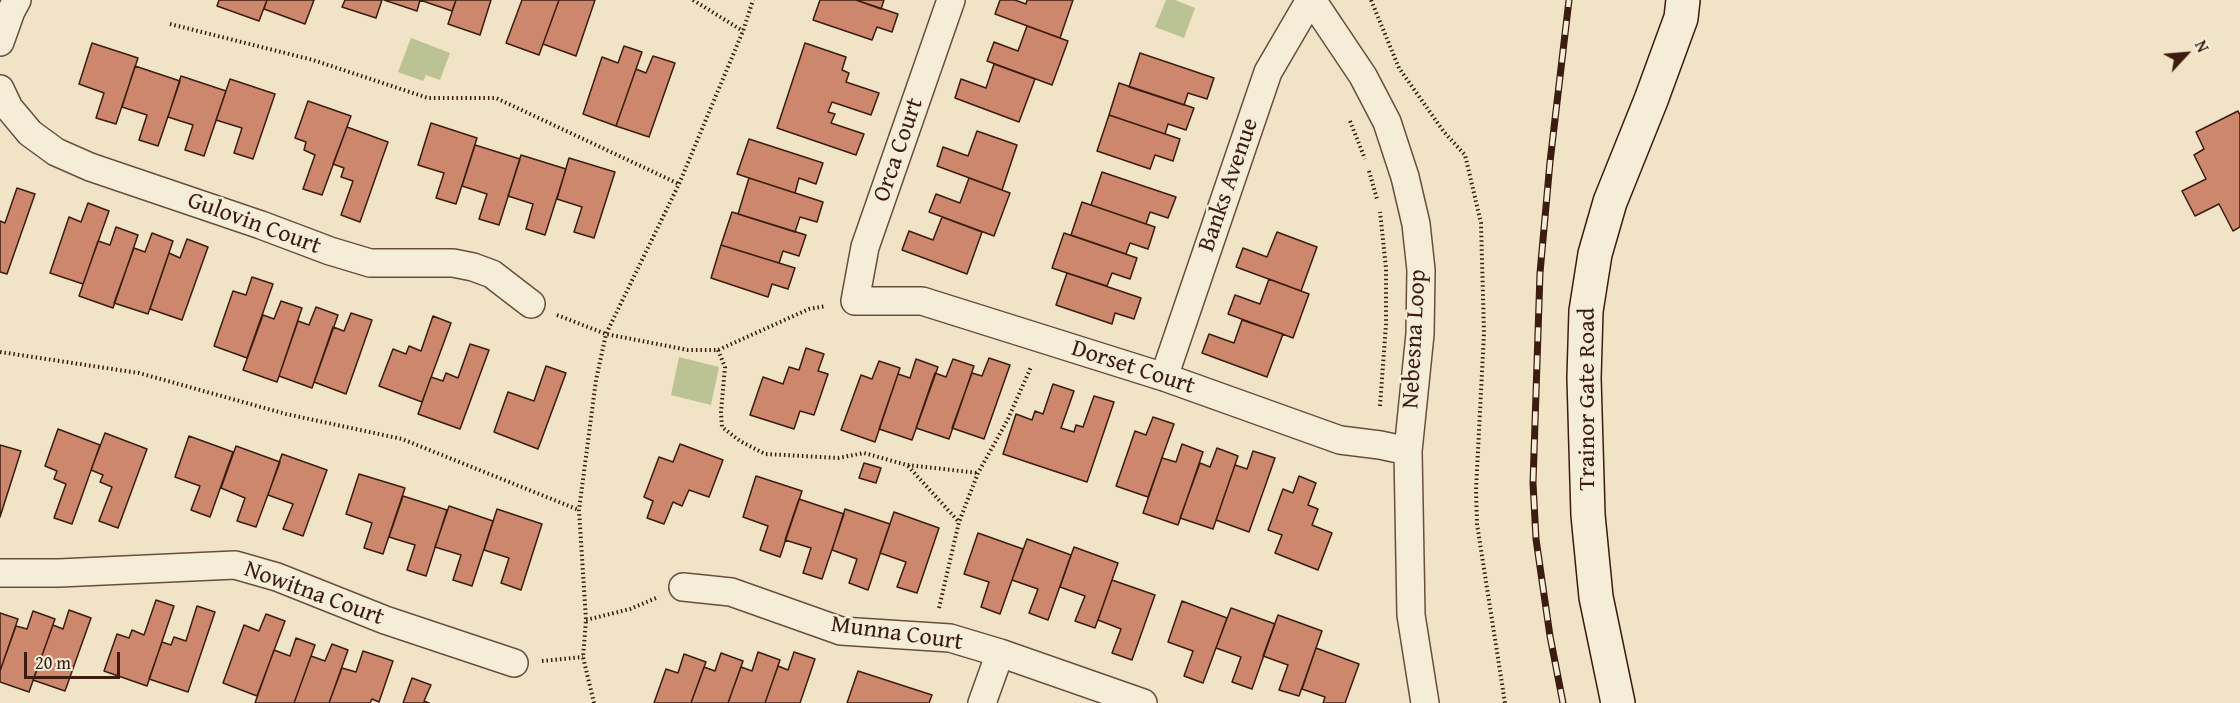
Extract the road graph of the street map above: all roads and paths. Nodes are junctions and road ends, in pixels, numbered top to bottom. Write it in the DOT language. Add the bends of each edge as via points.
graph roads {
  1 [pos="17,0"];
  2 [pos="693,0"];
  3 [pos="753,0"];
  4 [pos="951,0"];
  5 [pos="1311,0"];
  6 [pos="1371,0"];
  7 [pos="1683,0"];
  8 [pos="170,24"];
  9 [pos="743,31"];
  10 [pos="0,42"];
  11 [pos="0,89"];
  12 [pos="1349,119"];
  13 [pos="679,184"];
  14 [pos="1377,201"];
  15 [pos="1380,210"];
  16 [pos="855,301"];
  17 [pos="531,304"];
  18 [pos="606,334"];
  19 [pos="1044,339"];
  20 [pos="718,350"];
  21 [pos="0,352"];
  22 [pos="1164,377"];
  23 [pos="1380,406"];
  24 [pos="1408,451"];
  25 [pos="907,465"];
  26 [pos="978,473"];
  27 [pos="579,510"];
  28 [pos="959,522"];
  29 [pos="0,573"];
  30 [pos="683,587"];
  31 [pos="586,620"];
  32 [pos="932,637"];
  33 [pos="1000,653"];
  34 [pos="583,657"];
  35 [pos="514,663"];
  36 [pos="594,703"];
  37 [pos="982,703"];
  38 [pos="1143,703"];
  39 [pos="1425,703"];
  40 [pos="1505,703"];
  41 [pos="1618,703"];
  1 -- 10 [label="street"];
  2 -- 9 [label="path"];
  3 -- 9 [label="path"];
  4 -- 16 [label="street, Orca Court" via="865,247"];
  5 -- 22 [label="street, Banks Avenue" via="1268,72"];
  5 -- 24 [label="street, Nebesna Loop" via="1363,76 1387,122 1416,224 1421,270 1420,334"];
  6 -- 40 [label="path" via="1400,68 1444,132 1465,155 1481,223 1484,333 1477,524"];
  7 -- 41 [label="main road, Trainor Gate Road" via="1681,18 1652,100 1610,202 1595,254 1586,311 1588,516 1596,597"];
  8 -- 13 [label="path" via="313,60 428,98 496,98"];
  9 -- 13 [label="path"];
  11 -- 17 [label="street, Gulovin Court" via="9,108 30,133 56,152 90,167 370,263 453,263 473,267 492,274"];
  12 -- 14 [label="path"];
  13 -- 18 [label="path"];
  15 -- 23 [label="path" via="1386,324"];
  16 -- 19 [label="street, Dorset Court" via="922,301"];
  16 -- 20 [label="path" via="809,309"];
  17 -- 18 [label="path"];
  18 -- 20 [label="path" via="688,350"];
  18 -- 27 [label="path"];
  19 -- 22 [label="street, Dorset Court"];
  19 -- 26 [label="path" via="1007,421"];
  20 -- 25 [label="path" via="725,367 722,427 740,441 765,454 838,458 864,453"];
  21 -- 27 [label="path" via="139,373 286,414 402,439"];
  22 -- 24 [label="street, Dorset Court" via="1340,440"];
  24 -- 39 [label="street, Nebesna Loop" via="1411,615"];
  25 -- 26 [label="path"];
  25 -- 28 [label="path"];
  26 -- 28 [label="path"];
  27 -- 31 [label="path"];
  28 -- 32 [label="path"];
  29 -- 35 [label="street, Nowitna Court" via="235,565"];
  30 -- 31 [label="path" via="630,609"];
  30 -- 32 [label="street, Munna Court" via="731,592 841,631"];
  31 -- 34 [label="path"];
  32 -- 33 [label="street, Munna Court" via="950,638"];
  33 -- 37 [label="street"];
  33 -- 38 [label="street, Munna Court"];
  34 -- 35 [label="path"];
  34 -- 36 [label="path"];
}
